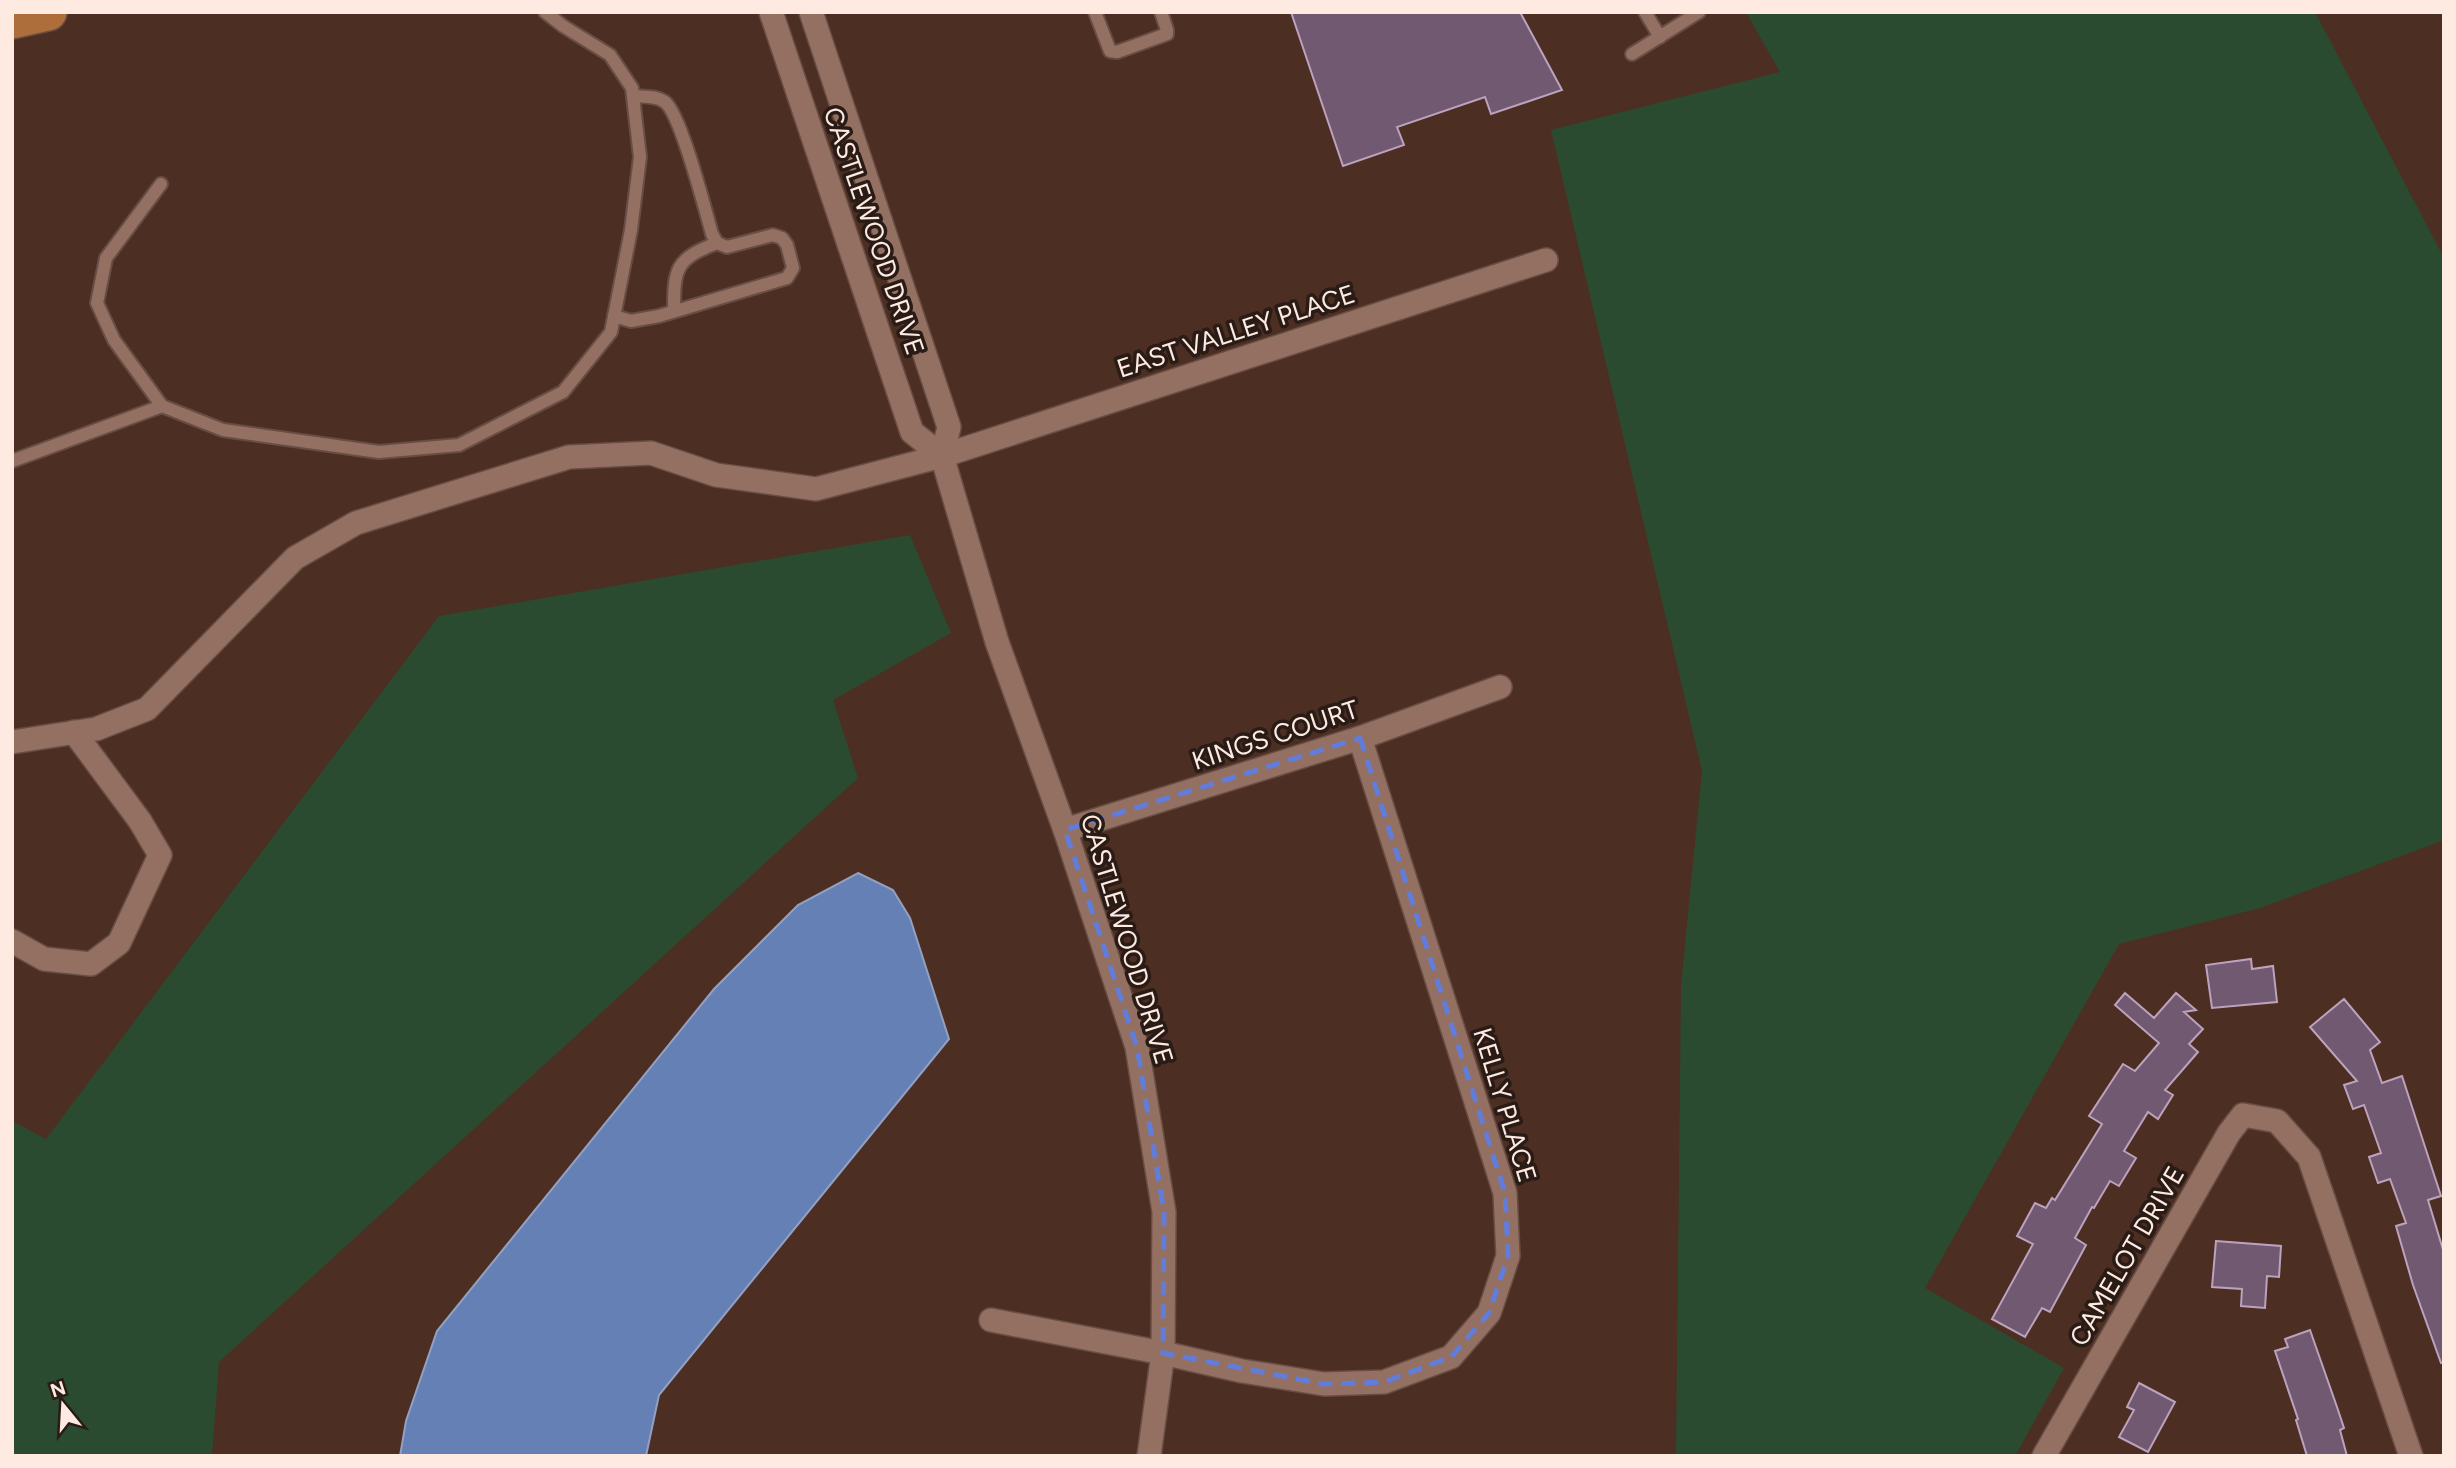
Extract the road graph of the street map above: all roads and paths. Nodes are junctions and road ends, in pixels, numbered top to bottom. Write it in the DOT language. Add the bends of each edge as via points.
graph roads {
  1 [pos="48,12"];
  2 [pos="545,12"];
  3 [pos="771,12"];
  4 [pos="811,12"];
  5 [pos="1095,12"];
  6 [pos="1161,12"];
  7 [pos="1645,12"];
  8 [pos="1699,12"];
  9 [pos="12,20"];
  10 [pos="1660,37"];
  11 [pos="1632,54"];
  12 [pos="633,96"];
  13 [pos="161,184"];
  14 [pos="717,243"];
  15 [pos="1546,260"];
  16 [pos="674,311"];
  17 [pos="614,316"];
  18 [pos="162,406"];
  19 [pos="942,456"];
  20 [pos="12,461"];
  21 [pos="1500,687"];
  22 [pos="74,732"];
  23 [pos="1360,738"];
  24 [pos="12,742"];
  25 [pos="1065,830"];
  26 [pos="12,941"];
  27 [pos="991,1320"];
  28 [pos="1163,1353"];
  29 [pos="1149,1456"];
  30 [pos="2044,1456"];
  31 [pos="2411,1456"];
  1 -- 9 [label="main road"];
  2 -- 12 [label="lane" via="610,55"];
  3 -- 19 [label="street, CASTLEWOOD DRIVE" via="912,432"];
  4 -- 19 [label="street, CASTLEWOOD DRIVE" via="949,427"];
  5 -- 6 [label="lane" via="1110,51 1117,52 1167,34"];
  7 -- 10 [label="lane"];
  8 -- 10 [label="lane"];
  10 -- 11 [label="lane"];
  12 -- 14 [label="lane" via="664,101 672,111"];
  12 -- 17 [label="lane" via="640,157"];
  13 -- 18 [label="lane" via="106,258 97,303 114,340"];
  14 -- 16 [label="lane" via="696,251 677,269"];
  14 -- 16 [label="lane" via="727,247 773,235 782,238 793,268 787,278"];
  15 -- 19 [label="street, EAST VALLEY PLACE"];
  16 -- 17 [label="lane" via="631,321"];
  17 -- 18 [label="lane" via="611,332 563,392 459,445 379,452 223,430"];
  18 -- 20 [label="lane"];
  19 -- 22 [label="street, EAST VALLEY PLACE" via="816,489 716,475 651,453 569,457 356,523 295,558 147,709 96,729"];
  19 -- 25 [label="street, CASTLEWOOD DRIVE" via="997,642"];
  21 -- 23 [label="street, KINGS COURT"];
  22 -- 24 [label="street, EAST VALLEY PLACE"];
  22 -- 26 [label="street" via="160,855 119,943 91,964 44,959"];
  23 -- 25 [label="street, KINGS COURT"];
  23 -- 28 [label="street, KELLY PLACE" via="1505,1193 1508,1256 1489,1313 1451,1357 1384,1382 1324,1384"];
  25 -- 28 [label="street, CASTLEWOOD DRIVE" via="1137,1047 1164,1212"];
  27 -- 28 [label="street, KELLY PLACE"];
  28 -- 29 [label="street, CASTLEWOOD DRIVE"];
  30 -- 31 [label="street, CAMELOT DRIVE" via="2243,1115 2277,1121 2309,1157"];
}
